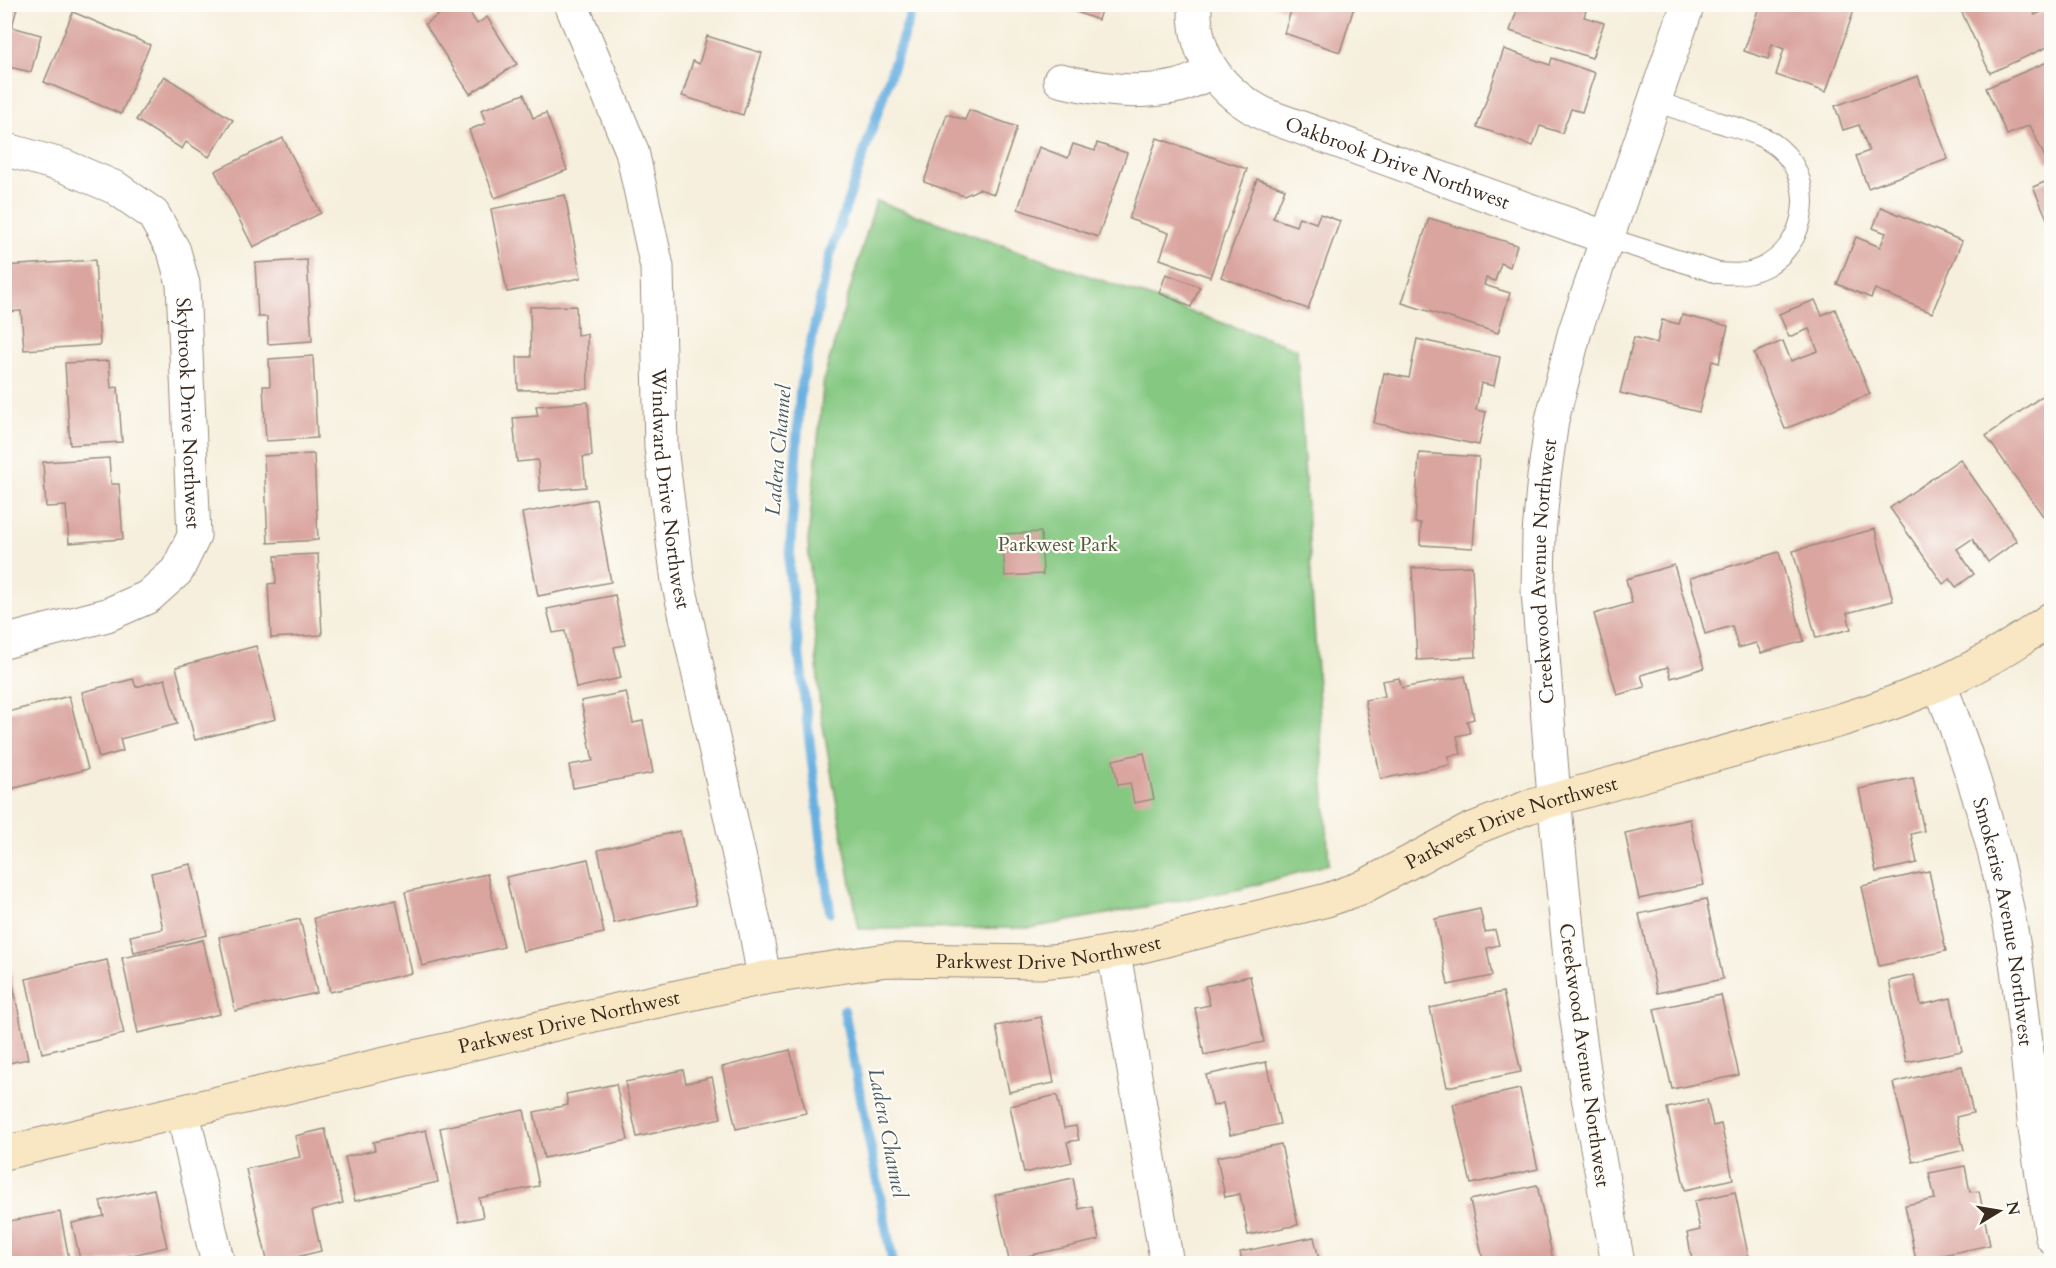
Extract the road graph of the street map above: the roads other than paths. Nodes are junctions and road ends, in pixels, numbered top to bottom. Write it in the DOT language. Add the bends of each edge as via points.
graph roads {
  1 [pos="571,4"];
  2 [pos="1195,4"];
  3 [pos="1689,4"];
  4 [pos="1210,66"];
  5 [pos="1060,80"];
  6 [pos="1655,101"];
  7 [pos="4,149"];
  8 [pos="1607,238"];
  9 [pos="2052,618"];
  10 [pos="4,642"];
  11 [pos="1940,685"];
  12 [pos="1554,798"];
  13 [pos="1114,953"];
  14 [pos="764,978"];
  15 [pos="183,1113"];
  16 [pos="4,1154"];
  17 [pos="2052,1237"];
  18 [pos="218,1263"];
  19 [pos="1167,1263"];
  20 [pos="1618,1263"];
  1 -- 14 [label="street, Windward Drive Northwest" via="632,151 657,267 661,448 678,581"];
  2 -- 4 [label="street" via="1198,39"];
  3 -- 6 [label="street, Creekwood Avenue Northwest"];
  4 -- 5 [label="street" via="1180,85 1136,92 1095,89"];
  4 -- 8 [label="street, Oakbrook Drive Northwest" via="1232,94 1268,116"];
  6 -- 8 [label="street, Creekwood Avenue Northwest"];
  6 -- 8 [label="lane" via="1767,139 1781,149 1800,178 1804,195 1799,229 1780,257 1751,272 1734,274 1718,273"];
  7 -- 10 [label="street, Skybrook Drive Northwest" via="64,166 116,188 153,214 174,251 183,284 194,536 177,571 148,597 107,615"];
  8 -- 12 [label="street, Creekwood Avenue Northwest" via="1562,375 1544,477 1538,591"];
  9 -- 11 [label="street, Parkwest Drive Northwest" via="1987,661"];
  11 -- 12 [label="street, Parkwest Drive Northwest" via="1841,720"];
  11 -- 17 [label="street, Smokerise Avenue Northwest" via="1980,797 2011,929"];
  12 -- 13 [label="street, Parkwest Drive Northwest" via="1470,830 1361,888 1327,900"];
  12 -- 20 [label="street, Creekwood Avenue Northwest" via="1574,998"];
  13 -- 14 [label="street, Parkwest Drive Northwest" via="1040,962 887,960"];
  13 -- 19 [label="street"];
  14 -- 15 [label="street, Parkwest Drive Northwest"];
  15 -- 16 [label="street, Parkwest Drive Northwest"];
  15 -- 18 [label="street"];
}
